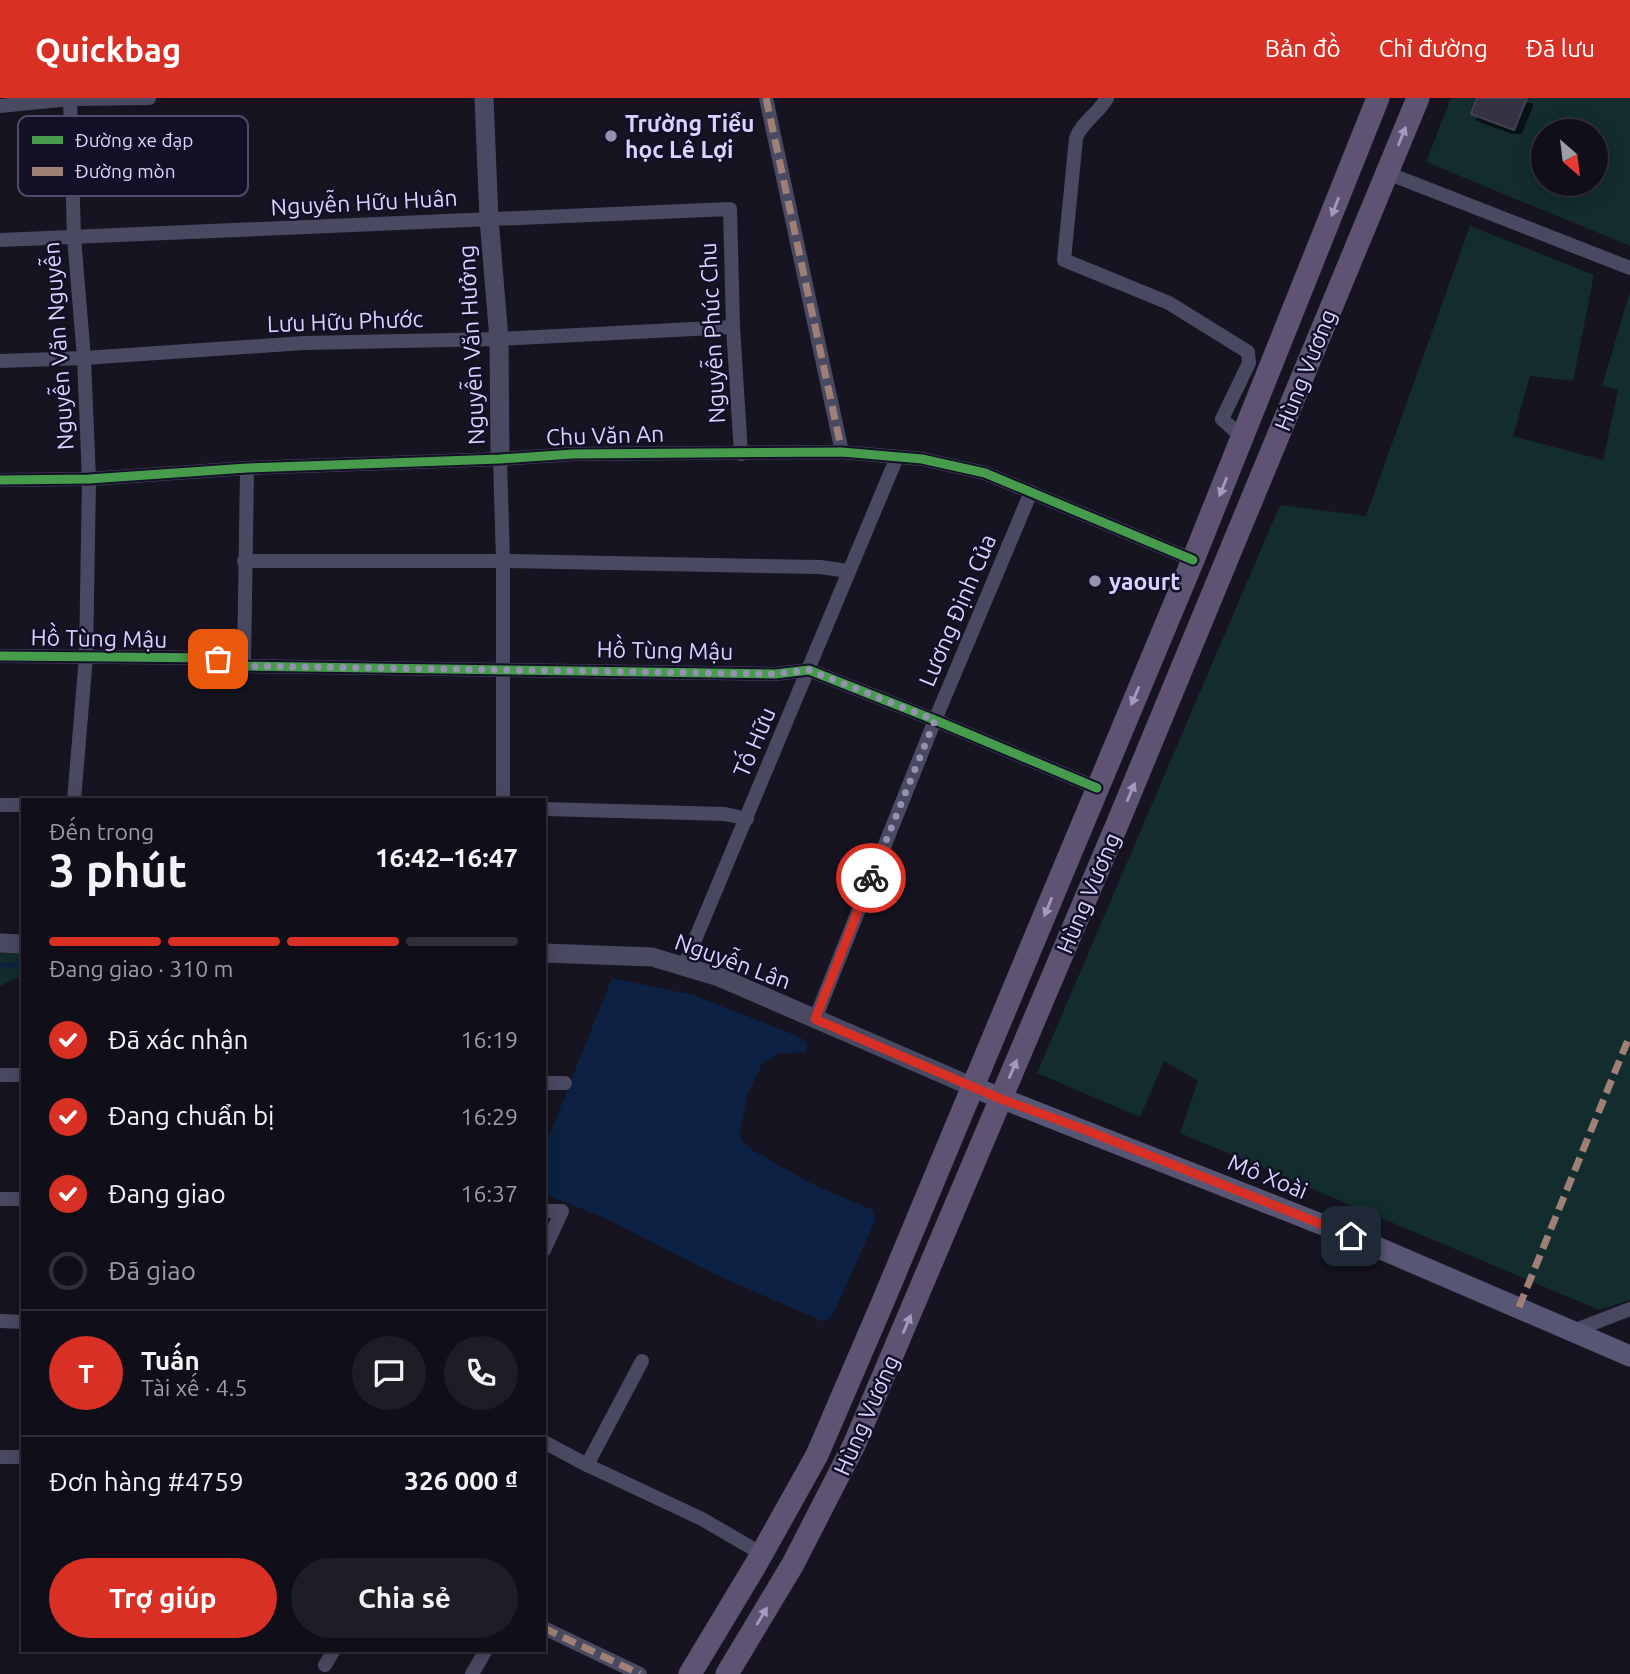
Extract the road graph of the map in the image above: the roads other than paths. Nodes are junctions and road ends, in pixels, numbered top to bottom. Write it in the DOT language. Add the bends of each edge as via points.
graph roads {
  1 [pos="149,98"];
  2 [pos="484,98"];
  3 [pos="766,98"];
  4 [pos="1107,98"];
  5 [pos="1378,98"];
  6 [pos="1418,98"];
  7 [pos="70,99"];
  8 [pos="0,106"];
  9 [pos="1353,160"];
  10 [pos="1387,173"];
  11 [pos="73,196"];
  12 [pos="730,209"];
  13 [pos="489,219"];
  14 [pos="74,237"];
  15 [pos="0,240"];
  16 [pos="1630,268"];
  17 [pos="733,327"];
  18 [pos="499,339"];
  19 [pos="84,358"];
  20 [pos="0,361"];
  21 [pos="1243,438"];
  22 [pos="842,452"];
  23 [pos="741,454"];
  24 [pos="897,457"];
  25 [pos="500,459"];
  26 [pos="247,468"];
  27 [pos="89,479"];
  28 [pos="0,480"];
  29 [pos="1031,492"];
  30 [pos="1193,560"];
  31 [pos="244,561"];
  32 [pos="503,561"];
  33 [pos="848,571"];
  34 [pos="0,656"];
  35 [pos="86,657"];
  36 [pos="244,666"];
  37 [pos="809,670"];
  38 [pos="503,671"];
  39 [pos="935,720"];
  40 [pos="1097,788"];
  41 [pos="74,798"];
  42 [pos="503,798"];
  43 [pos="0,805"];
  44 [pos="21,805"];
  45 [pos="546,810"];
  46 [pos="747,819"];
  47 [pos="0,943"];
  48 [pos="21,944"];
  49 [pos="546,953"];
  50 [pos="684,966"];
  51 [pos="815,1019"];
  52 [pos="0,1075"];
  53 [pos="21,1075"];
  54 [pos="546,1083"];
  55 [pos="565,1083"];
  56 [pos="973,1087"];
  57 [pos="1001,1099"];
  58 [pos="0,1199"];
  59 [pos="21,1199"];
  60 [pos="546,1211"];
  61 [pos="546,1246"];
  62 [pos="1630,1309"];
  63 [pos="0,1321"];
  64 [pos="21,1322"];
  65 [pos="1573,1331"];
  66 [pos="1630,1356"];
  67 [pos="642,1361"];
  68 [pos="546,1443"];
  69 [pos="0,1457"];
  70 [pos="21,1457"];
  71 [pos="587,1465"];
  72 [pos="762,1554"];
  73 [pos="546,1629"];
  74 [pos="333,1652"];
  75 [pos="485,1652"];
  76 [pos="325,1665"];
  77 [pos="472,1674"];
  78 [pos="640,1674"];
  79 [pos="690,1674"];
  80 [pos="727,1674"];
  1 -- 7 [label="street"];
  2 -- 13 [label="street, Nguyễn Văn Hưởng"];
  3 -- 22 [label="street"];
  4 -- 21 [label="street" via="1076,138 1064,260 1169,303 1248,352 1249,363 1222,419"];
  5 -- 9 [label="main road, Hùng Vương"];
  10 -- 6 [label="main road, Hùng Vương, one-way"];
  7 -- 8 [label="street"];
  9 -- 10 [label="main road"];
  9 -- 21 [label="main road, Hùng Vương, one-way"];
  10 -- 16 [label="street"];
  57 -- 10 [label="main road, Hùng Vương, one-way"];
  11 -- 14 [label="street, Nguyễn Văn Nguyễn"];
  12 -- 13 [label="street, Nguyễn Hữu Huân"];
  12 -- 17 [label="street, Nguyễn Phúc Chu"];
  13 -- 14 [label="street, Nguyễn Hữu Huân"];
  13 -- 18 [label="street, Nguyễn Văn Hưởng"];
  14 -- 15 [label="street, Nguyễn Hữu Huân"];
  14 -- 19 [label="street, Nguyễn Văn Nguyễn"];
  17 -- 18 [label="street, Lưu Hữu Phước"];
  17 -- 23 [label="street, Nguyễn Phúc Chu"];
  18 -- 19 [label="street, Lưu Hữu Phước" via="304,343"];
  18 -- 25 [label="street, Nguyễn Văn Hưởng"];
  19 -- 20 [label="street, Lưu Hữu Phước"];
  19 -- 27 [label="street, Nguyễn Văn Nguyễn"];
  21 -- 30 [label="main road, Hùng Vương, one-way"];
  22 -- 23 [label="street, Chu Văn An"];
  22 -- 24 [label="street, Chu Văn An"];
  23 -- 25 [label="street, Chu Văn An"];
  24 -- 29 [label="street, Chu Văn An" via="967,467"];
  24 -- 33 [label="street, Tố Hữu"];
  25 -- 26 [label="street, Chu Văn An"];
  25 -- 32 [label="street, Nguyễn Văn Hưởng"];
  26 -- 27 [label="street, Chu Văn An"];
  26 -- 31 [label="street"];
  27 -- 28 [label="street, Chu Văn An"];
  27 -- 35 [label="street, Nguyễn Văn Nguyễn"];
  29 -- 30 [label="street, Chu Văn An"];
  29 -- 39 [label="street, Lương Định Của"];
  30 -- 40 [label="main road, Hùng Vương, one-way"];
  31 -- 32 [label="street"];
  31 -- 36 [label="street"];
  32 -- 33 [label="street"];
  32 -- 38 [label="street, Nguyễn Văn Hưởng"];
  33 -- 37 [label="street, Tố Hữu"];
  34 -- 35 [label="street, Hồ Tùng Mậu"];
  35 -- 36 [label="street, Hồ Tùng Mậu" via="218,659"];
  35 -- 41 [label="street, Nguyễn Văn Nguyễn"];
  36 -- 38 [label="street, Hồ Tùng Mậu"];
  37 -- 38 [label="street, Hồ Tùng Mậu" via="775,674"];
  37 -- 39 [label="street, Hồ Tùng Mậu"];
  37 -- 46 [label="street, Tố Hữu"];
  38 -- 42 [label="street, Nguyễn Văn Hưởng"];
  39 -- 40 [label="street, Hồ Tùng Mậu"];
  39 -- 51 [label="street, Lương Định Của"];
  40 -- 56 [label="main road, Hùng Vương, one-way"];
  43 -- 44 [label="street"];
  45 -- 46 [label="street" via="725,814"];
  46 -- 50 [label="street, Tố Hữu"];
  47 -- 48 [label="street"];
  49 -- 50 [label="street, Nguyễn Lân" via="652,957"];
  50 -- 51 [label="street, Nguyễn Lân"];
  51 -- 56 [label="street, Nguyễn Lân"];
  52 -- 53 [label="street"];
  54 -- 55 [label="street"];
  56 -- 57 [label="main road, Mô Xoài"];
  56 -- 72 [label="main road, Hùng Vương" via="817,1455"];
  57 -- 65 [label="main road, Mô Xoài" via="1351,1236"];
  80 -- 57 [label="main road, Hùng Vương, one-way" via="793,1564 854,1446"];
  58 -- 59 [label="street"];
  60 -- 61 [label="street" via="562,1212"];
  62 -- 65 [label="street"];
  63 -- 64 [label="street"];
  65 -- 66 [label="main road, Mô Xoài"];
  67 -- 71 [label="street"];
  68 -- 71 [label="street"];
  69 -- 70 [label="street"];
  71 -- 72 [label="street" via="702,1519"];
  72 -- 79 [label="main road, Hùng Vương"];
  73 -- 78 [label="street"];
  74 -- 76 [label="street"];
  75 -- 77 [label="street"];
}
